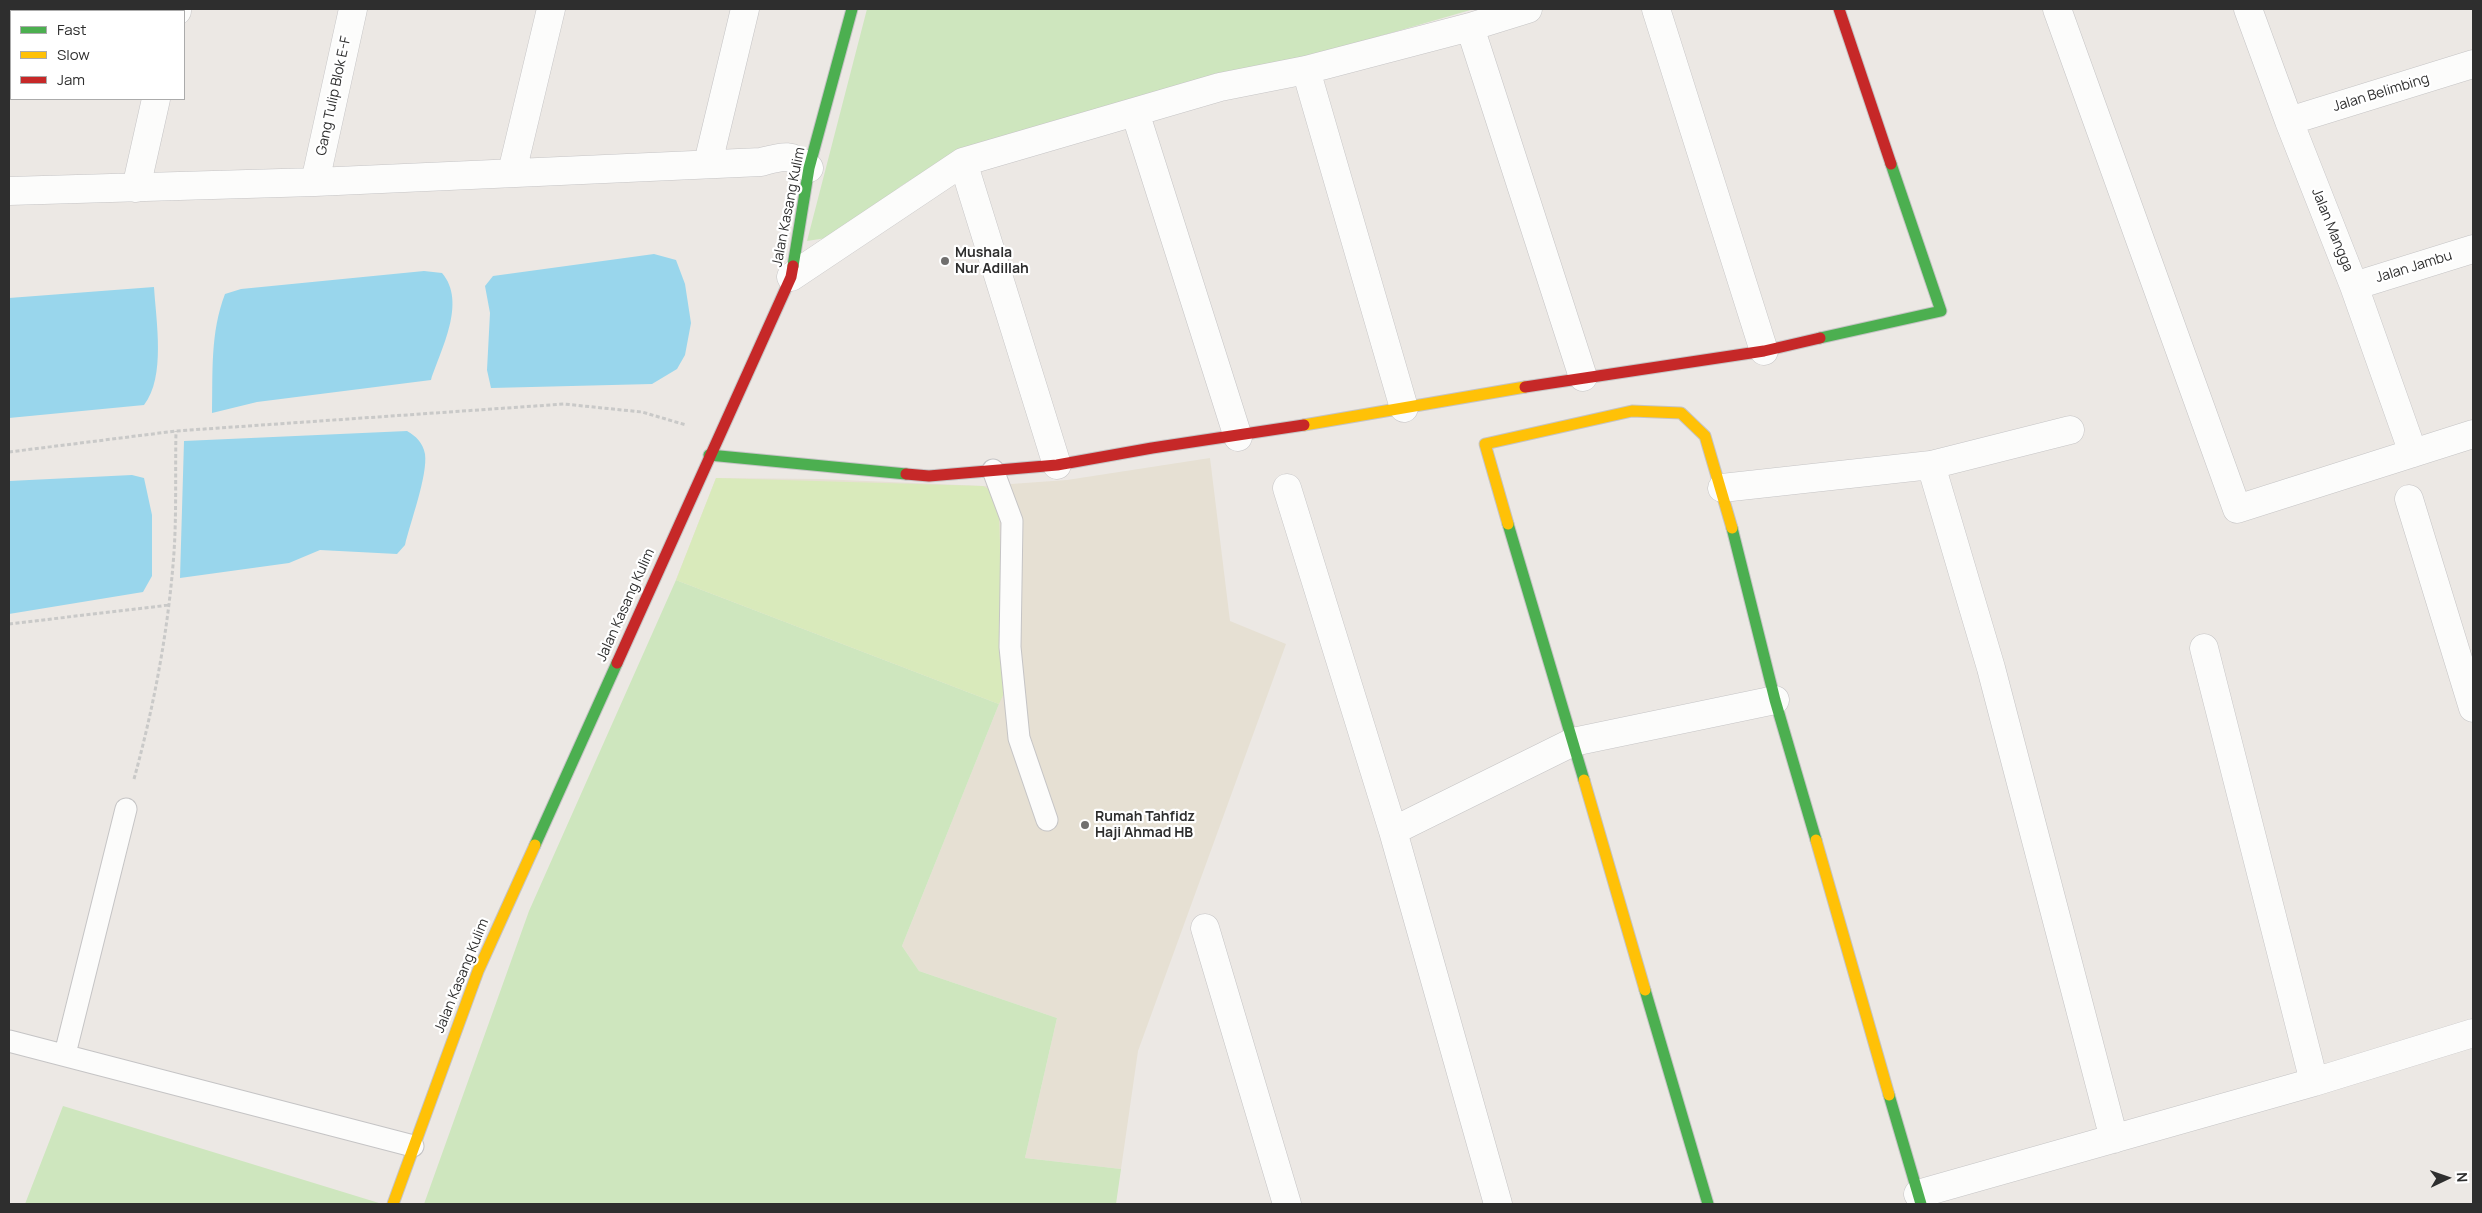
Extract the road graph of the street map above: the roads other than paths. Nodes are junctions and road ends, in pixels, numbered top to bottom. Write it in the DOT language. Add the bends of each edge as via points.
graph roads {
  1 [pos="352,9"];
  2 [pos="551,9"];
  3 [pos="745,9"];
  4 [pos="852,9"];
  5 [pos="1528,9"];
  6 [pos="1656,9"];
  7 [pos="1839,9"];
  8 [pos="2057,9"];
  9 [pos="2248,9"];
  10 [pos="1470,27"];
  11 [pos="2473,64"];
  12 [pos="1306,70"];
  13 [pos="156,100"];
  14 [pos="1135,112"];
  15 [pos="2289,121"];
  16 [pos="963,162"];
  17 [pos="708,163"];
  18 [pos="809,168"];
  19 [pos="512,172"];
  20 [pos="315,182"];
  21 [pos="136,188"];
  22 [pos="9,191"];
  23 [pos="2473,248"];
  24 [pos="791,277"];
  25 [pos="2354,286"];
  26 [pos="1764,351"];
  27 [pos="1583,376"];
  28 [pos="1404,408"];
  29 [pos="2070,430"];
  30 [pos="2473,434"];
  31 [pos="1238,437"];
  32 [pos="2414,453"];
  33 [pos="709,455"];
  34 [pos="1057,465"];
  35 [pos="1931,465"];
  36 [pos="993,470"];
  37 [pos="1287,488"];
  38 [pos="1722,488"];
  39 [pos="2409,499"];
  40 [pos="2204,648"];
  41 [pos="1775,700"];
  42 [pos="2473,708"];
  43 [pos="1573,742"];
  44 [pos="126,809"];
  45 [pos="1047,820"];
  46 [pos="1393,832"];
  47 [pos="1205,928"];
  48 [pos="2473,1033"];
  49 [pos="9,1041"];
  50 [pos="65,1054"];
  51 [pos="2314,1082"];
  52 [pos="2114,1139"];
  53 [pos="413,1146"];
  54 [pos="1919,1199"];
  55 [pos="393,1204"];
  56 [pos="1287,1204"];
  57 [pos="1498,1204"];
  58 [pos="1708,1204"];
  1 -- 20 [label="street, Gang Tulip Blok E-F"];
  2 -- 19 [label="street"];
  3 -- 17 [label="street"];
  4 -- 18 [label="street, Jalan Kasang Kulim"];
  5 -- 10 [label="street"];
  6 -- 26 [label="street"];
  7 -- 26 [label="street" via="1941,311"];
  8 -- 32 [label="street" via="2237,509"];
  9 -- 15 [label="street, Jalan Mangga"];
  10 -- 12 [label="street"];
  10 -- 27 [label="street"];
  11 -- 15 [label="street, Jalan Belimbing"];
  12 -- 14 [label="street" via="1220,87"];
  12 -- 28 [label="street"];
  13 -- 21 [label="street"];
  14 -- 16 [label="street"];
  14 -- 31 [label="street"];
  15 -- 25 [label="street, Jalan Mangga"];
  16 -- 24 [label="street"];
  16 -- 34 [label="street"];
  17 -- 18 [label="street" via="762,162 784,156 797,158"];
  17 -- 19 [label="street"];
  18 -- 24 [label="street, Jalan Kasang Kulim"];
  19 -- 20 [label="street"];
  20 -- 21 [label="street"];
  21 -- 22 [label="street"];
  23 -- 25 [label="street, Jalan Jambu"];
  24 -- 33 [label="street, Jalan Kasang Kulim"];
  25 -- 32 [label="street, Jalan Mangga"];
  26 -- 27 [label="street"];
  27 -- 28 [label="street"];
  28 -- 31 [label="street"];
  29 -- 35 [label="street"];
  30 -- 32 [label="street"];
  31 -- 34 [label="street"];
  33 -- 36 [label="street" via="929,476"];
  33 -- 53 [label="street, Jalan Kasang Kulim" via="478,971"];
  34 -- 36 [label="street"];
  35 -- 38 [label="street"];
  35 -- 52 [label="street" via="1991,668"];
  36 -- 45 [label="lane" via="1012,521 1010,647 1020,738"];
  37 -- 46 [label="street"];
  38 -- 41 [label="street"];
  38 -- 43 [label="street" via="1705,436 1681,413 1632,411 1485,444"];
  39 -- 42 [label="street"];
  40 -- 51 [label="street"];
  41 -- 43 [label="street"];
  41 -- 54 [label="street"];
  43 -- 46 [label="street"];
  43 -- 58 [label="street"];
  44 -- 50 [label="lane"];
  46 -- 57 [label="street"];
  47 -- 56 [label="street"];
  48 -- 51 [label="street"];
  49 -- 50 [label="lane"];
  50 -- 53 [label="lane"];
  51 -- 52 [label="street"];
  52 -- 54 [label="street"];
  53 -- 55 [label="street, Jalan Kasang Kulim"];
}
